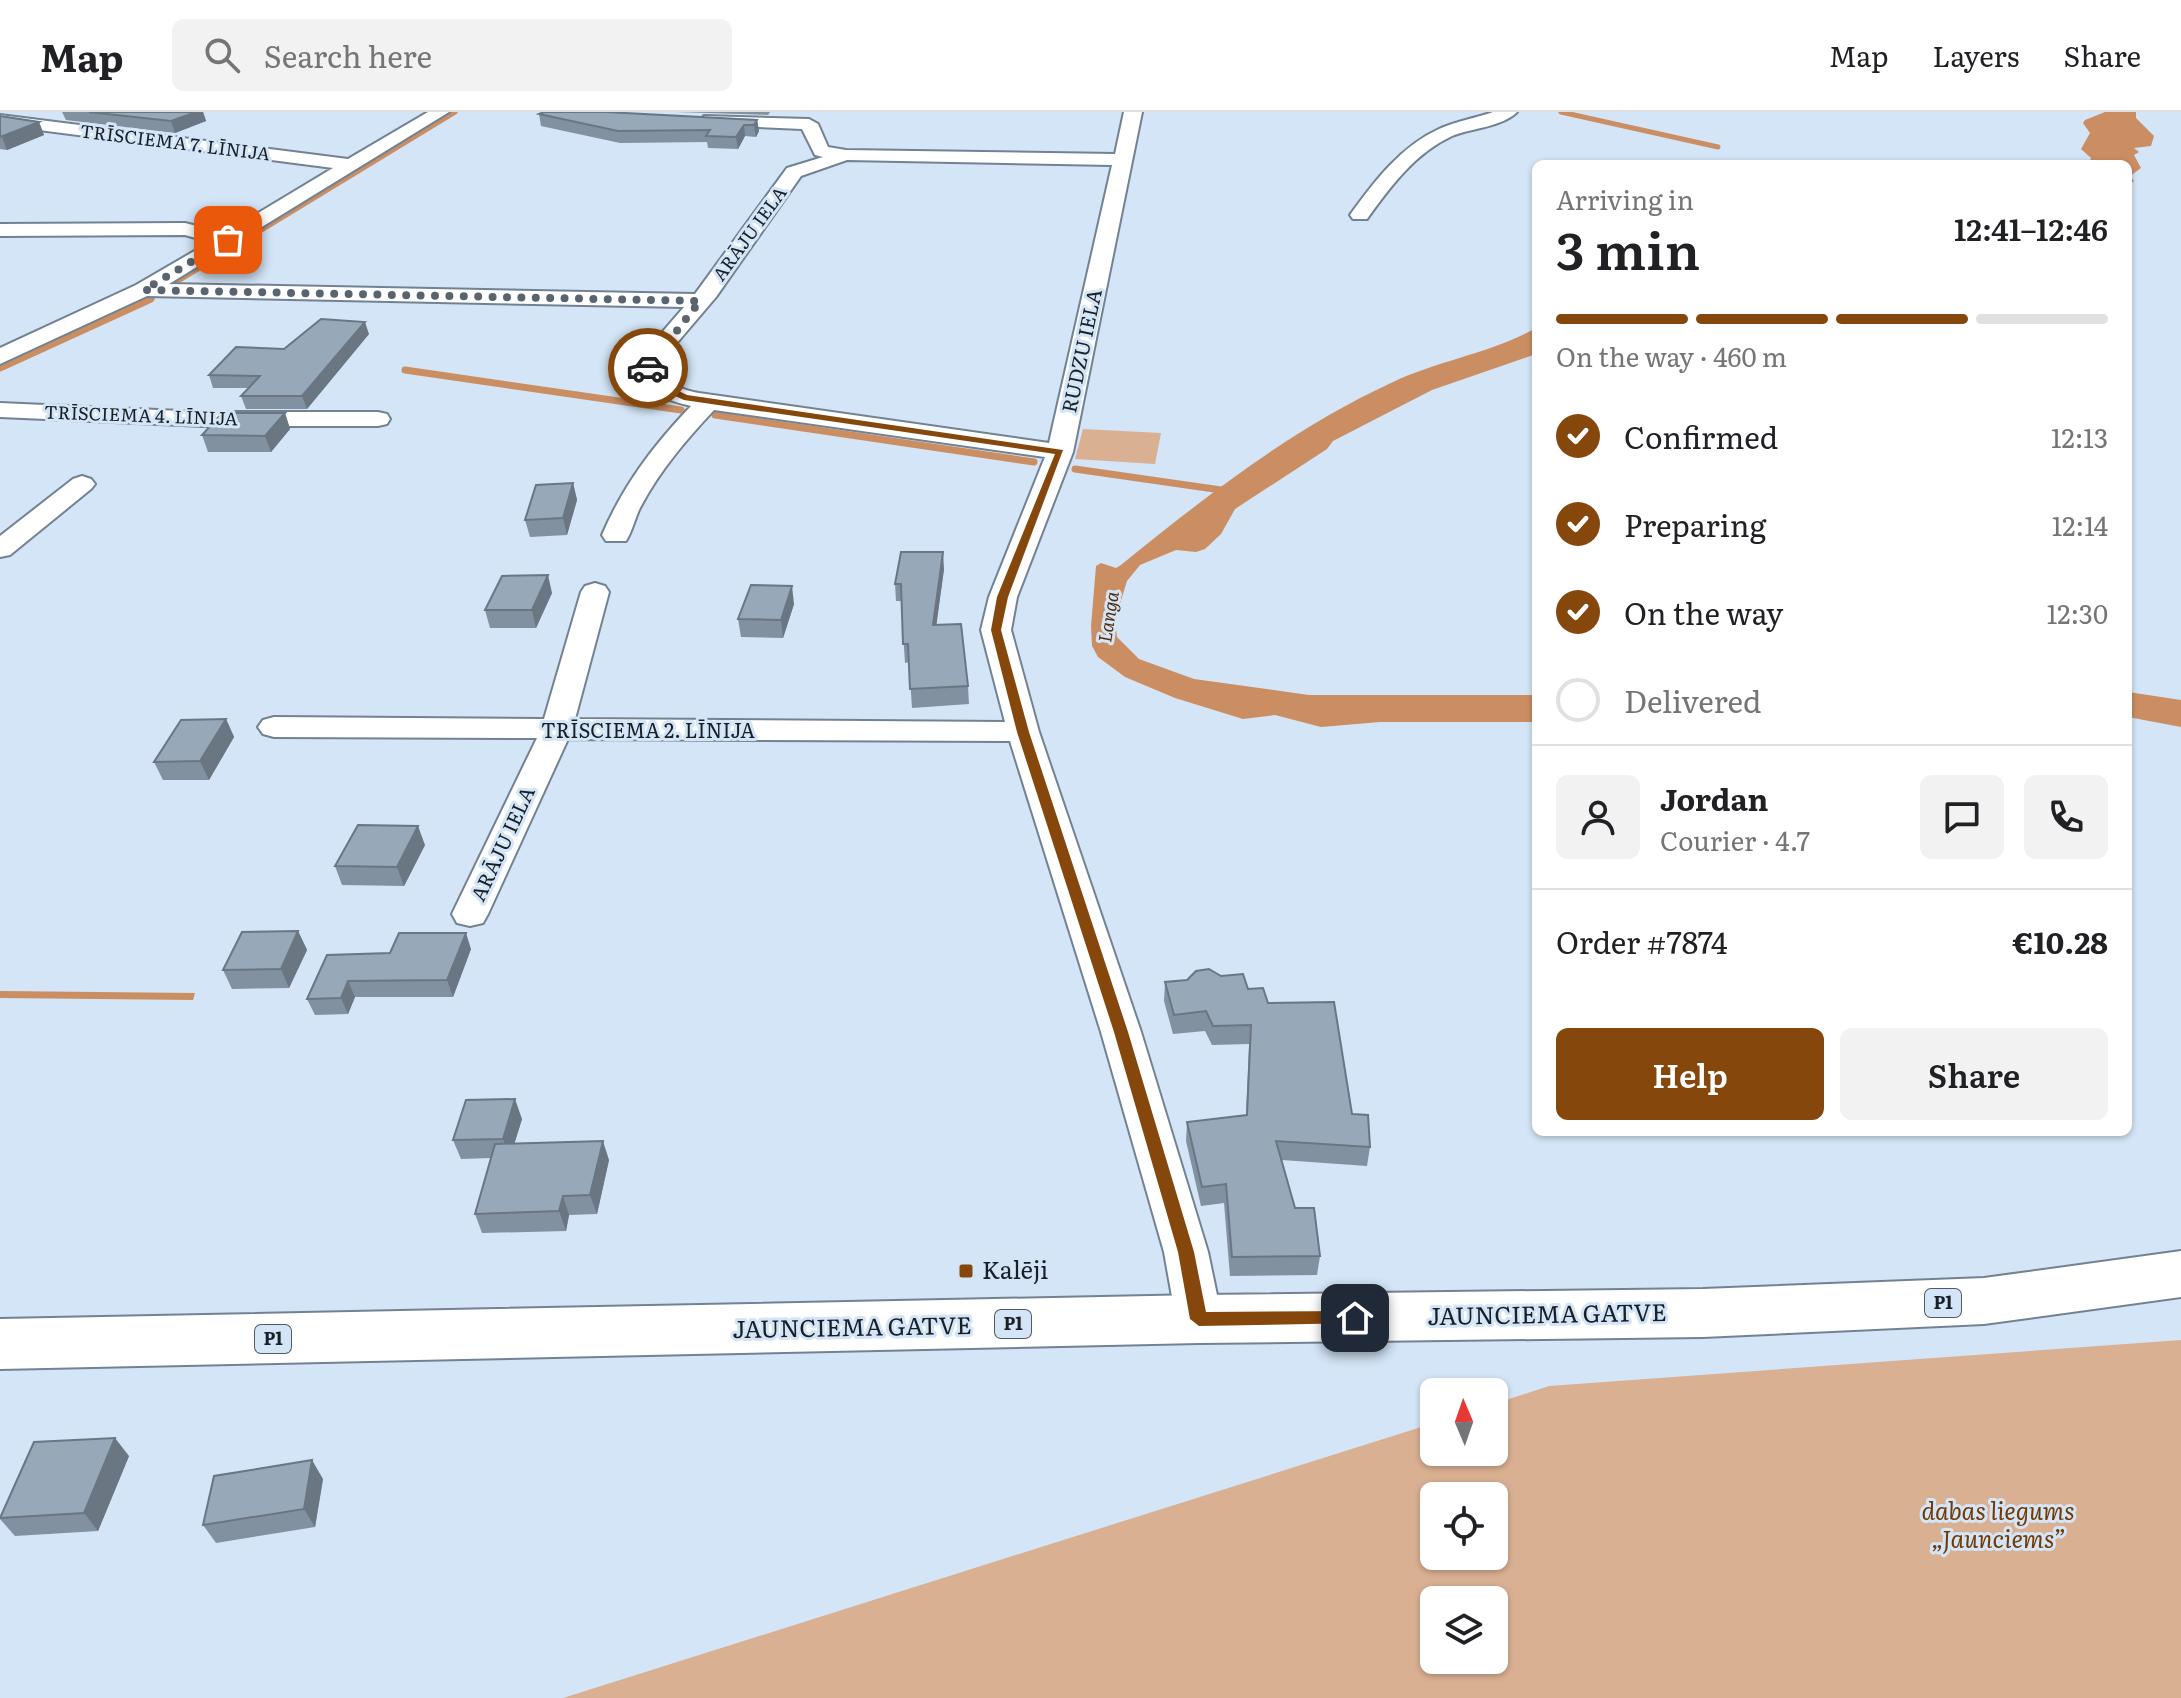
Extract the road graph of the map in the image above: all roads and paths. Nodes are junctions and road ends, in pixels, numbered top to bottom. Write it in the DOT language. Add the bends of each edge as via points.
graph roads {
  1 [pos="38,112"];
  2 [pos="440,112"];
  3 [pos="1133,112"];
  4 [pos="1508,112"];
  5 [pos="0,120"];
  6 [pos="695,120"];
  7 [pos="846,155"];
  8 [pos="1123,160"];
  9 [pos="350,165"];
  10 [pos="1360,215"];
  11 [pos="0,230"];
  12 [pos="228,240"];
  13 [pos="144,290"];
  14 [pos="700,301"];
  15 [pos="0,357"];
  16 [pos="708,402"];
  17 [pos="0,410"];
  18 [pos="378,419"];
  19 [pos="1060,452"];
  20 [pos="82,484"];
  21 [pos="616,535"];
  22 [pos="0,549"];
  23 [pos="595,592"];
  24 [pos="274,727"];
  25 [pos="556,731"];
  26 [pos="1023,732"];
  27 [pos="470,914"];
  28 [pos="2181,1274"];
  29 [pos="1199,1319"];
  30 [pos="0,1344"];
  1 -- 5 [label="street"];
  2 -- 9 [label="street"];
  3 -- 8 [label="street, RUDZU IELA"];
  4 -- 10 [label="street" via="1426,144 1382,185"];
  5 -- 9 [label="street, TRĪSCIEMA 7. LĪNIJA"];
  6 -- 7 [label="street" via="809,124 821,151"];
  7 -- 8 [label="street, ARĀJU IELA"];
  7 -- 14 [label="street, ARĀJU IELA" via="794,172"];
  8 -- 19 [label="street, RUDZU IELA"];
  9 -- 12 [label="street"];
  11 -- 12 [label="street" via="185,229"];
  12 -- 13 [label="street"];
  13 -- 14 [label="street"];
  13 -- 15 [label="street"];
  14 -- 16 [label="street, ARĀJU IELA" via="647,370 652,382 665,390"];
  16 -- 19 [label="street, ARĀJU IELA"];
  16 -- 21 [label="street" via="661,452"];
  17 -- 18 [label="street, TRĪSCIEMA 4. LĪNIJA" via="204,419"];
  19 -- 26 [label="street, RUDZU IELA" via="998,613 996,630"];
  20 -- 22 [label="street"];
  23 -- 25 [label="street, ARĀJU IELA"];
  24 -- 25 [label="street, TRĪSCIEMA 2. LĪNIJA"];
  25 -- 26 [label="street, TRĪSCIEMA 2. LĪNIJA"];
  25 -- 27 [label="street, ARĀJU IELA"];
  26 -- 29 [label="street, RUDZU IELA" via="1163,1173"];
  28 -- 29 [label="main road, JAUNCIEMA GATVE / P1" via="1984,1301 1844,1308"];
  29 -- 30 [label="main road, JAUNCIEMA GATVE / P1"];
}
